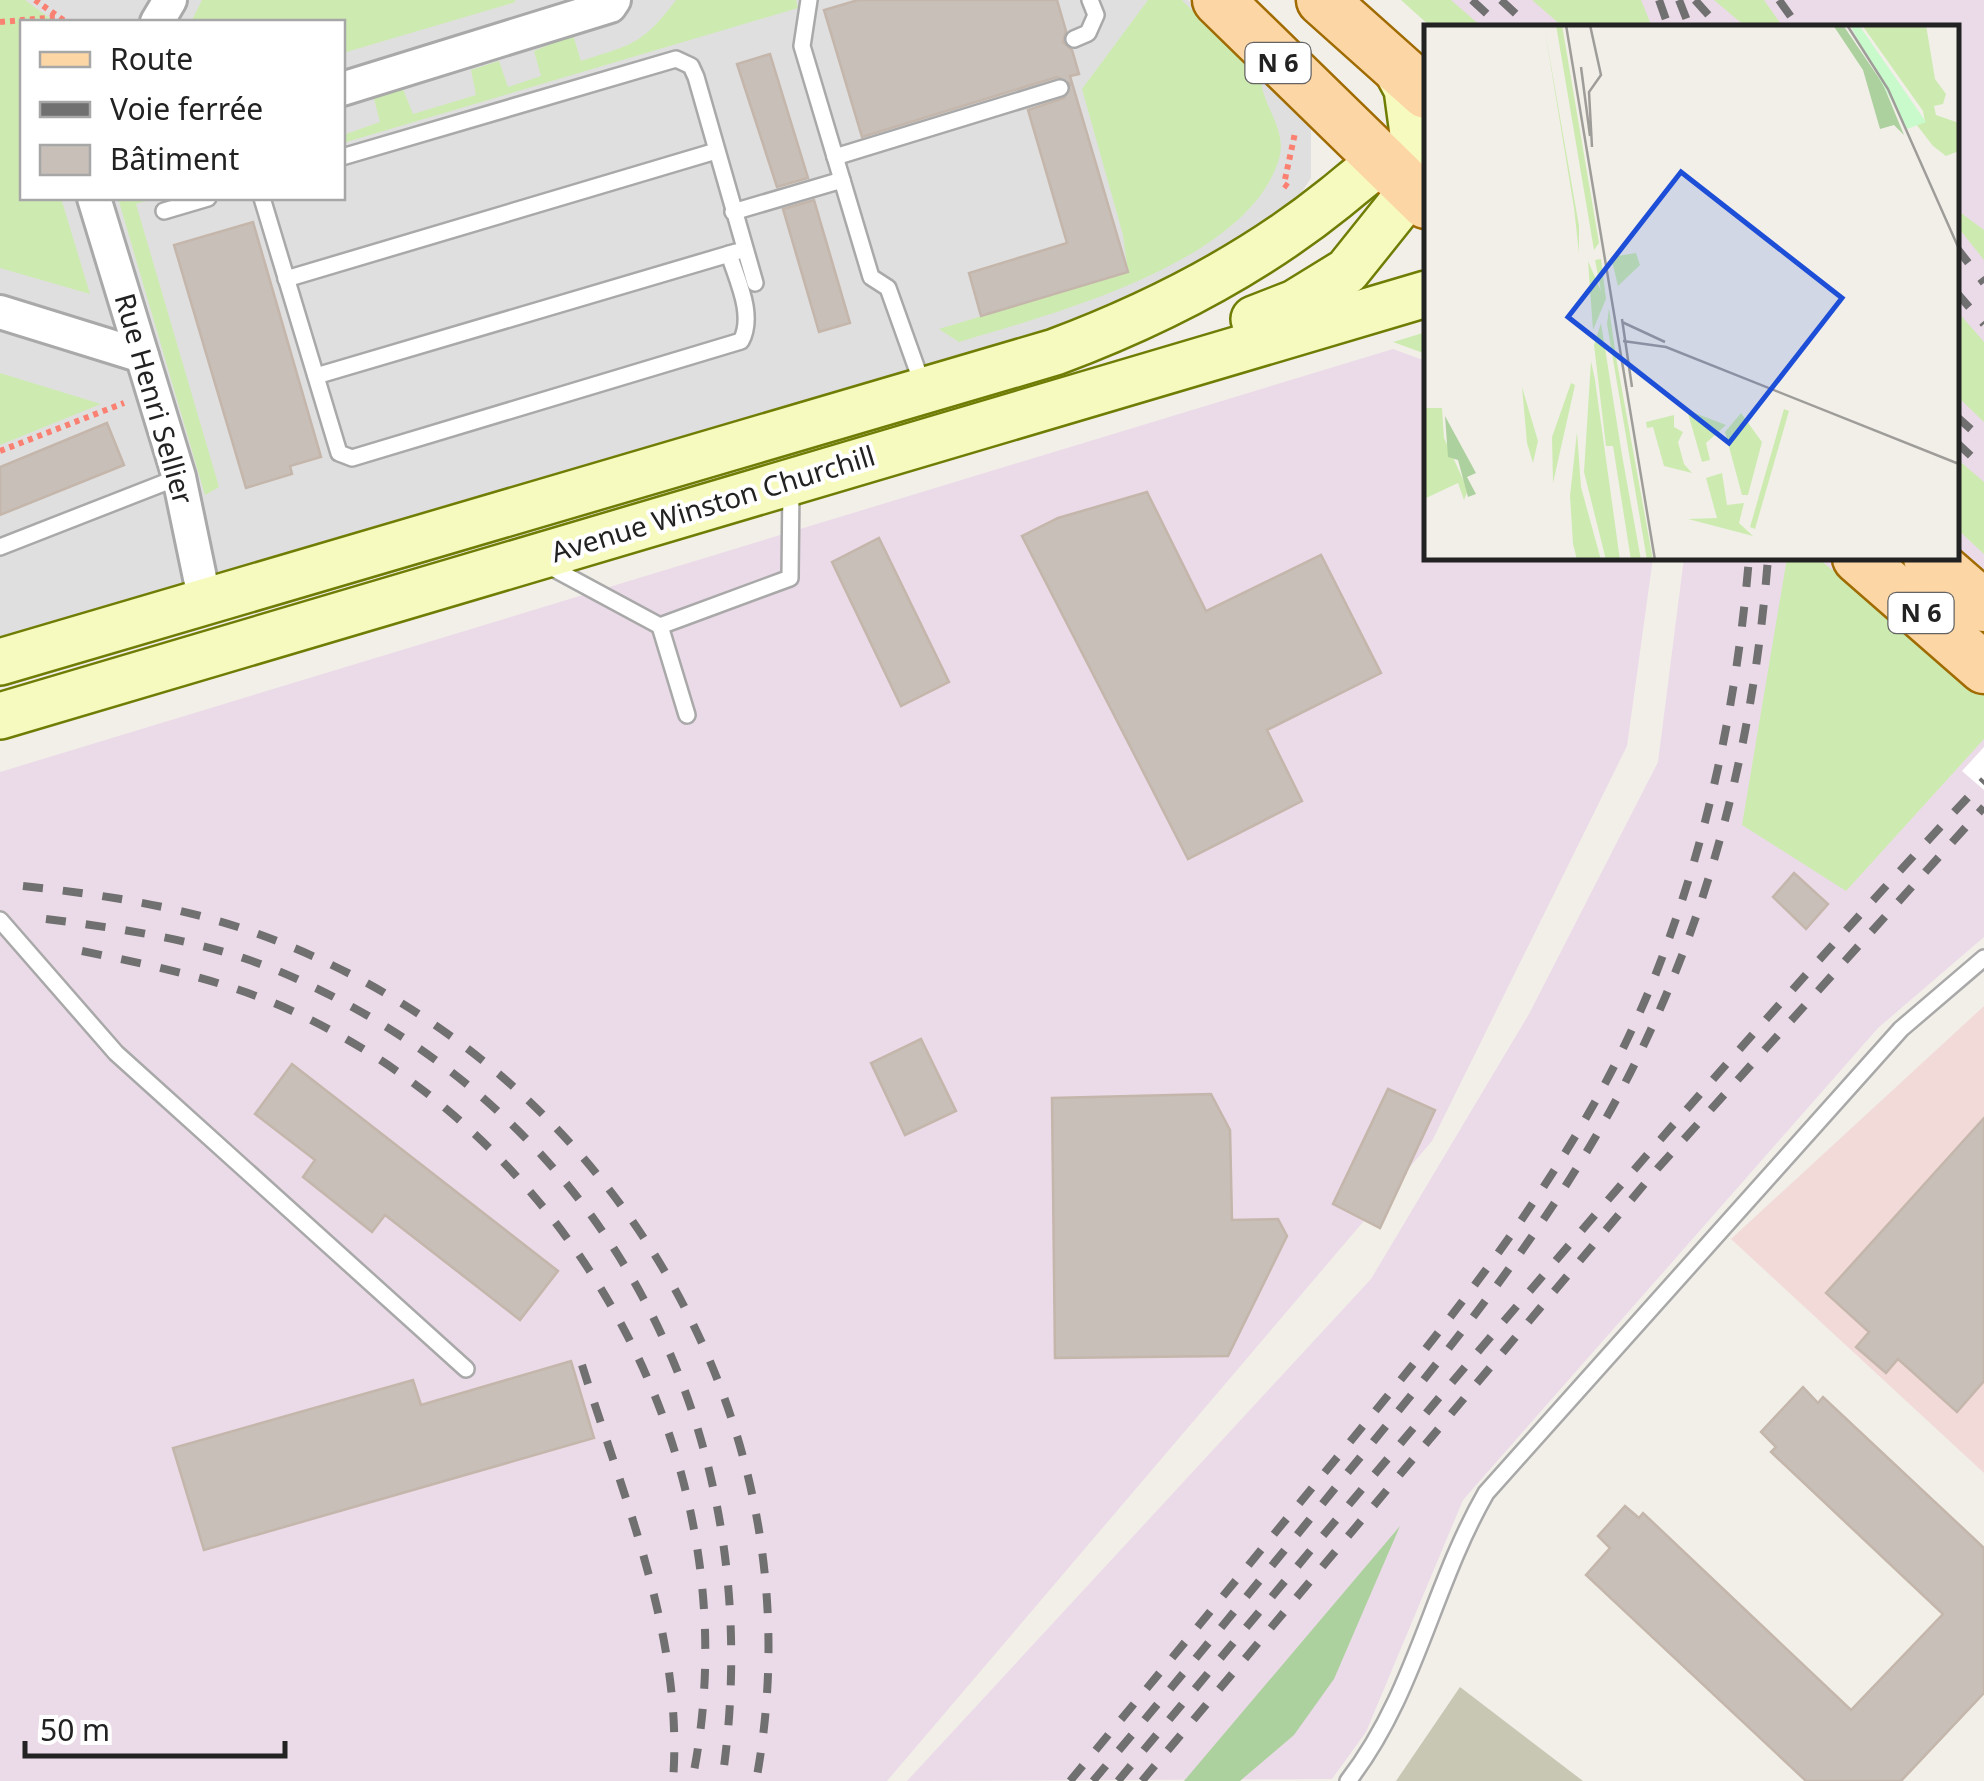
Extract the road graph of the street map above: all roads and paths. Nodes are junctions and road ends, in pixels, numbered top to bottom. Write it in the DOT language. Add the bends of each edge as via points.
graph roads {
  1 [pos="36,0"];
  2 [pos="614,0"];
  3 [pos="809,0"];
  4 [pos="1090,0"];
  5 [pos="1218,0"];
  6 [pos="1322,0"];
  7 [pos="58,17"];
  8 [pos="23,20"];
  9 [pos="63,20"];
  10 [pos="1074,39"];
  11 [pos="1409,77"];
  12 [pos="345,88"];
  13 [pos="1060,88"];
  14 [pos="1318,125"];
  15 [pos="716,151"];
  16 [pos="345,156"];
  17 [pos="836,157"];
  18 [pos="1412,171"];
  19 [pos="842,180"];
  20 [pos="1298,194"];
  21 [pos="95,200"];
  22 [pos="201,200"];
  23 [pos="263,200"];
  24 [pos="164,211"];
  25 [pos="733,212"];
  26 [pos="737,252"];
  27 [pos="286,279"];
  28 [pos="755,284"];
  29 [pos="1424,295"];
  30 [pos="0,312"];
  31 [pos="142,356"];
  32 [pos="316,376"];
  33 [pos="924,390"];
  34 [pos="153,392"];
  35 [pos="1034,408"];
  36 [pos="0,450"];
  37 [pos="180,477"];
  38 [pos="791,480"];
  39 [pos="0,547"];
  40 [pos="533,557"];
  41 [pos="1860,560"];
  42 [pos="1931,560"];
  43 [pos="205,602"];
  44 [pos="1984,606"];
  45 [pos="660,626"];
  46 [pos="0,662"];
  47 [pos="1984,668"];
  48 [pos="687,715"];
  49 [pos="0,716"];
  50 [pos="0,920"];
  51 [pos="1984,958"];
  52 [pos="466,1369"];
  53 [pos="1348,1781"];
  1 -- 7 [label="path"];
  2 -- 12 [label="street"];
  3 -- 17 [label="lane" via="802,46"];
  4 -- 10 [label="lane" via="1096,15 1088,33"];
  5 -- 14 [label="main road, N 6"];
  6 -- 11 [label="main road, N 6"];
  7 -- 8 [label="path"];
  7 -- 9 [label="path"];
  11 -- 18 [label="main road"];
  13 -- 17 [label="lane"];
  14 -- 18 [label="main road, N 6"];
  14 -- 20 [label="path" via="1284,184"];
  15 -- 16 [label="lane" via="696,76 676,59"];
  15 -- 25 [label="lane"];
  15 -- 27 [label="lane"];
  17 -- 19 [label="lane"];
  18 -- 33 [label="main road, Avenue Winston Churchill" via="1166,305 1054,352"];
  18 -- 35 [label="main road" via="1347,270 1320,289"];
  19 -- 25 [label="lane"];
  19 -- 33 [label="lane" via="871,277 888,288"];
  21 -- 31 [label="street, Rue Henri Sellier"];
  22 -- 24 [label="lane"];
  23 -- 27 [label="lane"];
  25 -- 26 [label="lane"];
  26 -- 28 [label="lane"];
  26 -- 32 [label="lane"];
  26 -- 32 [label="lane" via="747,329 741,340 352,458 339,453"];
  27 -- 32 [label="lane"];
  29 -- 35 [label="main road, Avenue Winston Churchill"];
  30 -- 31 [label="street"];
  31 -- 34 [label="street, Rue Henri Sellier"];
  33 -- 43 [label="main road, Avenue Winston Churchill"];
  34 -- 36 [label="path"];
  34 -- 37 [label="street, Rue Henri Sellier"];
  35 -- 38 [label="main road, Avenue Winston Churchill"];
  37 -- 39 [label="lane"];
  37 -- 43 [label="street, Rue Henri Sellier"];
  38 -- 40 [label="main road, Avenue Winston Churchill"];
  38 -- 45 [label="lane" via="790,578"];
  40 -- 45 [label="lane"];
  40 -- 49 [label="main road, Avenue Winston Churchill"];
  41 -- 47 [label="main road, N 6"];
  42 -- 44 [label="main road, N 6"];
  43 -- 46 [label="main road, Avenue Winston Churchill"];
  45 -- 48 [label="lane"];
  50 -- 52 [label="lane" via="116,1053"];
  51 -- 53 [label="lane" via="1902,1029 1486,1494 1452,1558 1389,1723"];
}
